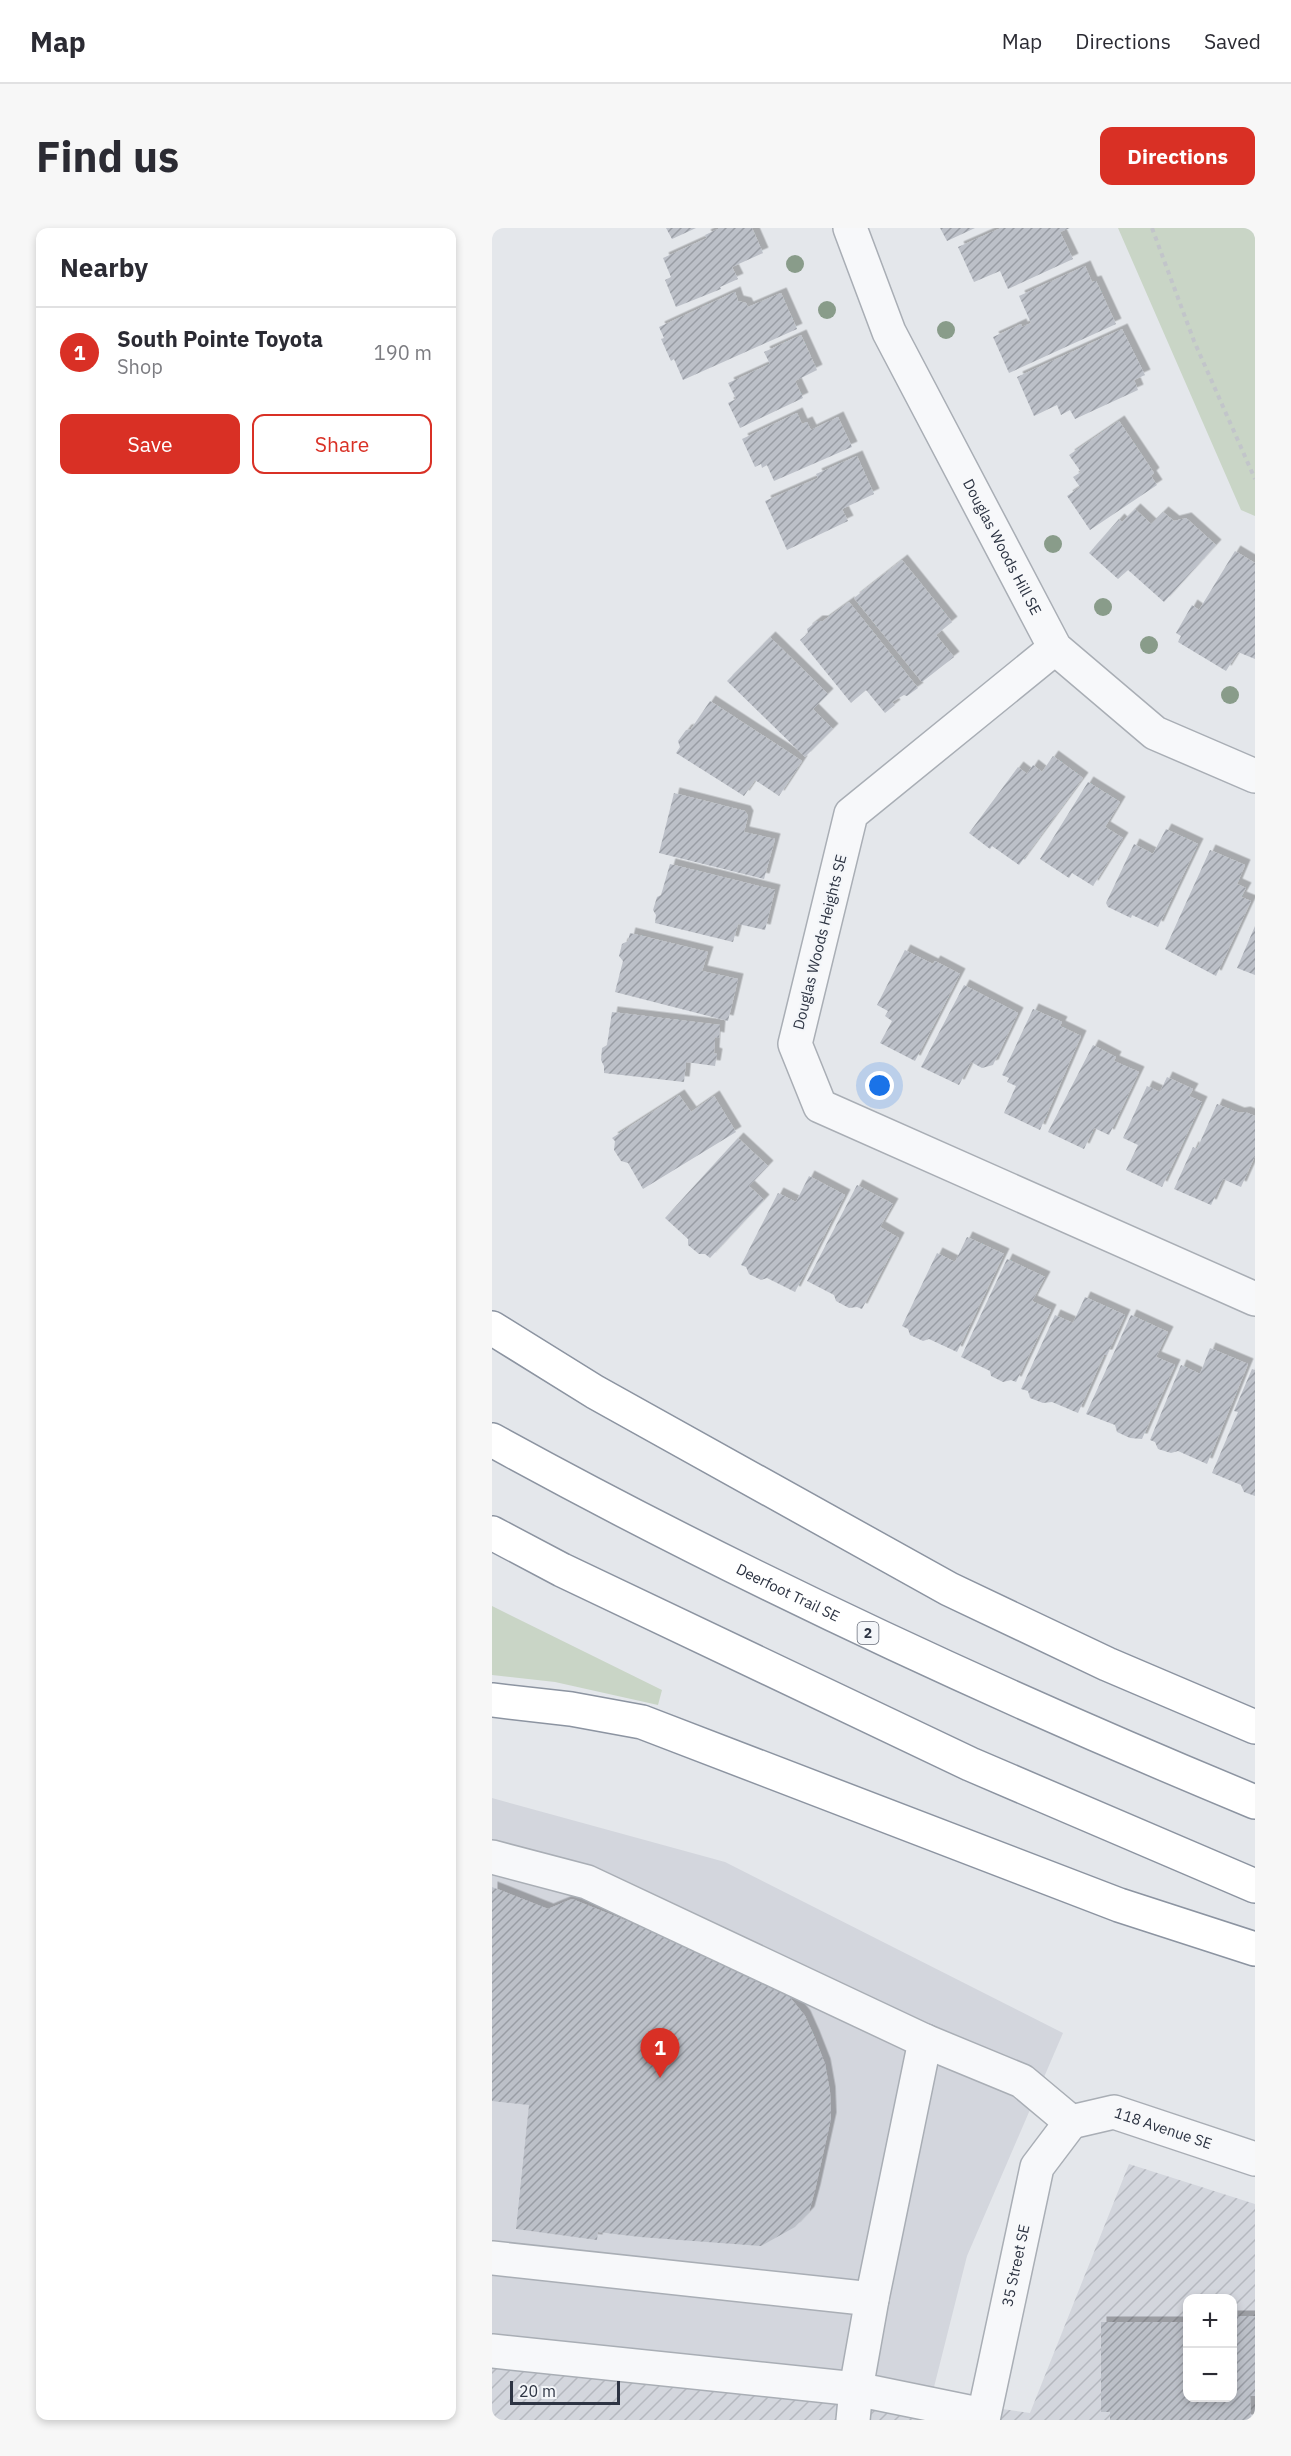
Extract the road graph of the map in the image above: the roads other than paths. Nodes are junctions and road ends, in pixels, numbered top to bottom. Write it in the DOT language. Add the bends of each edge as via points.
graph roads {
  1 [pos="850,228"];
  2 [pos="1055,648"];
  3 [pos="1255,776"];
  4 [pos="1255,1299"];
  5 [pos="492,1328"];
  6 [pos="492,1440"];
  7 [pos="492,1533"];
  8 [pos="492,1700"];
  9 [pos="1255,1726"];
  10 [pos="1255,1802"];
  11 [pos="492,1857"];
  12 [pos="1255,1886"];
  13 [pos="1255,1948"];
  14 [pos="925,2041"];
  15 [pos="1071,2122"];
  16 [pos="1255,2159"];
  17 [pos="492,2258"];
  18 [pos="872,2299"];
  19 [pos="492,2351"];
  20 [pos="855,2404"];
  21 [pos="983,2418"];
  1 -- 2 [label="street, Douglas Woods Hill SE" via="889,332"];
  2 -- 3 [label="street, Douglas Woods Hill SE" via="1155,733"];
  2 -- 4 [label="street, Douglas Woods Heights SE" via="850,814 795,1044 820,1106"];
  5 -- 9 [label="highway" via="595,1392 949,1588 1107,1664"];
  6 -- 10 [label="highway, Deerfoot Trail SE / 2" via="597,1498 837,1619"];
  7 -- 12 [label="highway" via="970,1764"];
  8 -- 13 [label="highway" via="572,1708 642,1722 1119,1905"];
  11 -- 14 [label="street" via="587,1882"];
  14 -- 15 [label="street" via="1022,2081"];
  14 -- 18 [label="street"];
  15 -- 16 [label="street, 118 Avenue SE" via="1114,2112"];
  15 -- 21 [label="street, 35 Street SE" via="1037,2167"];
  17 -- 18 [label="street"];
  18 -- 20 [label="street"];
  19 -- 20 [label="street"];
  20 -- 21 [label="street"];
}
